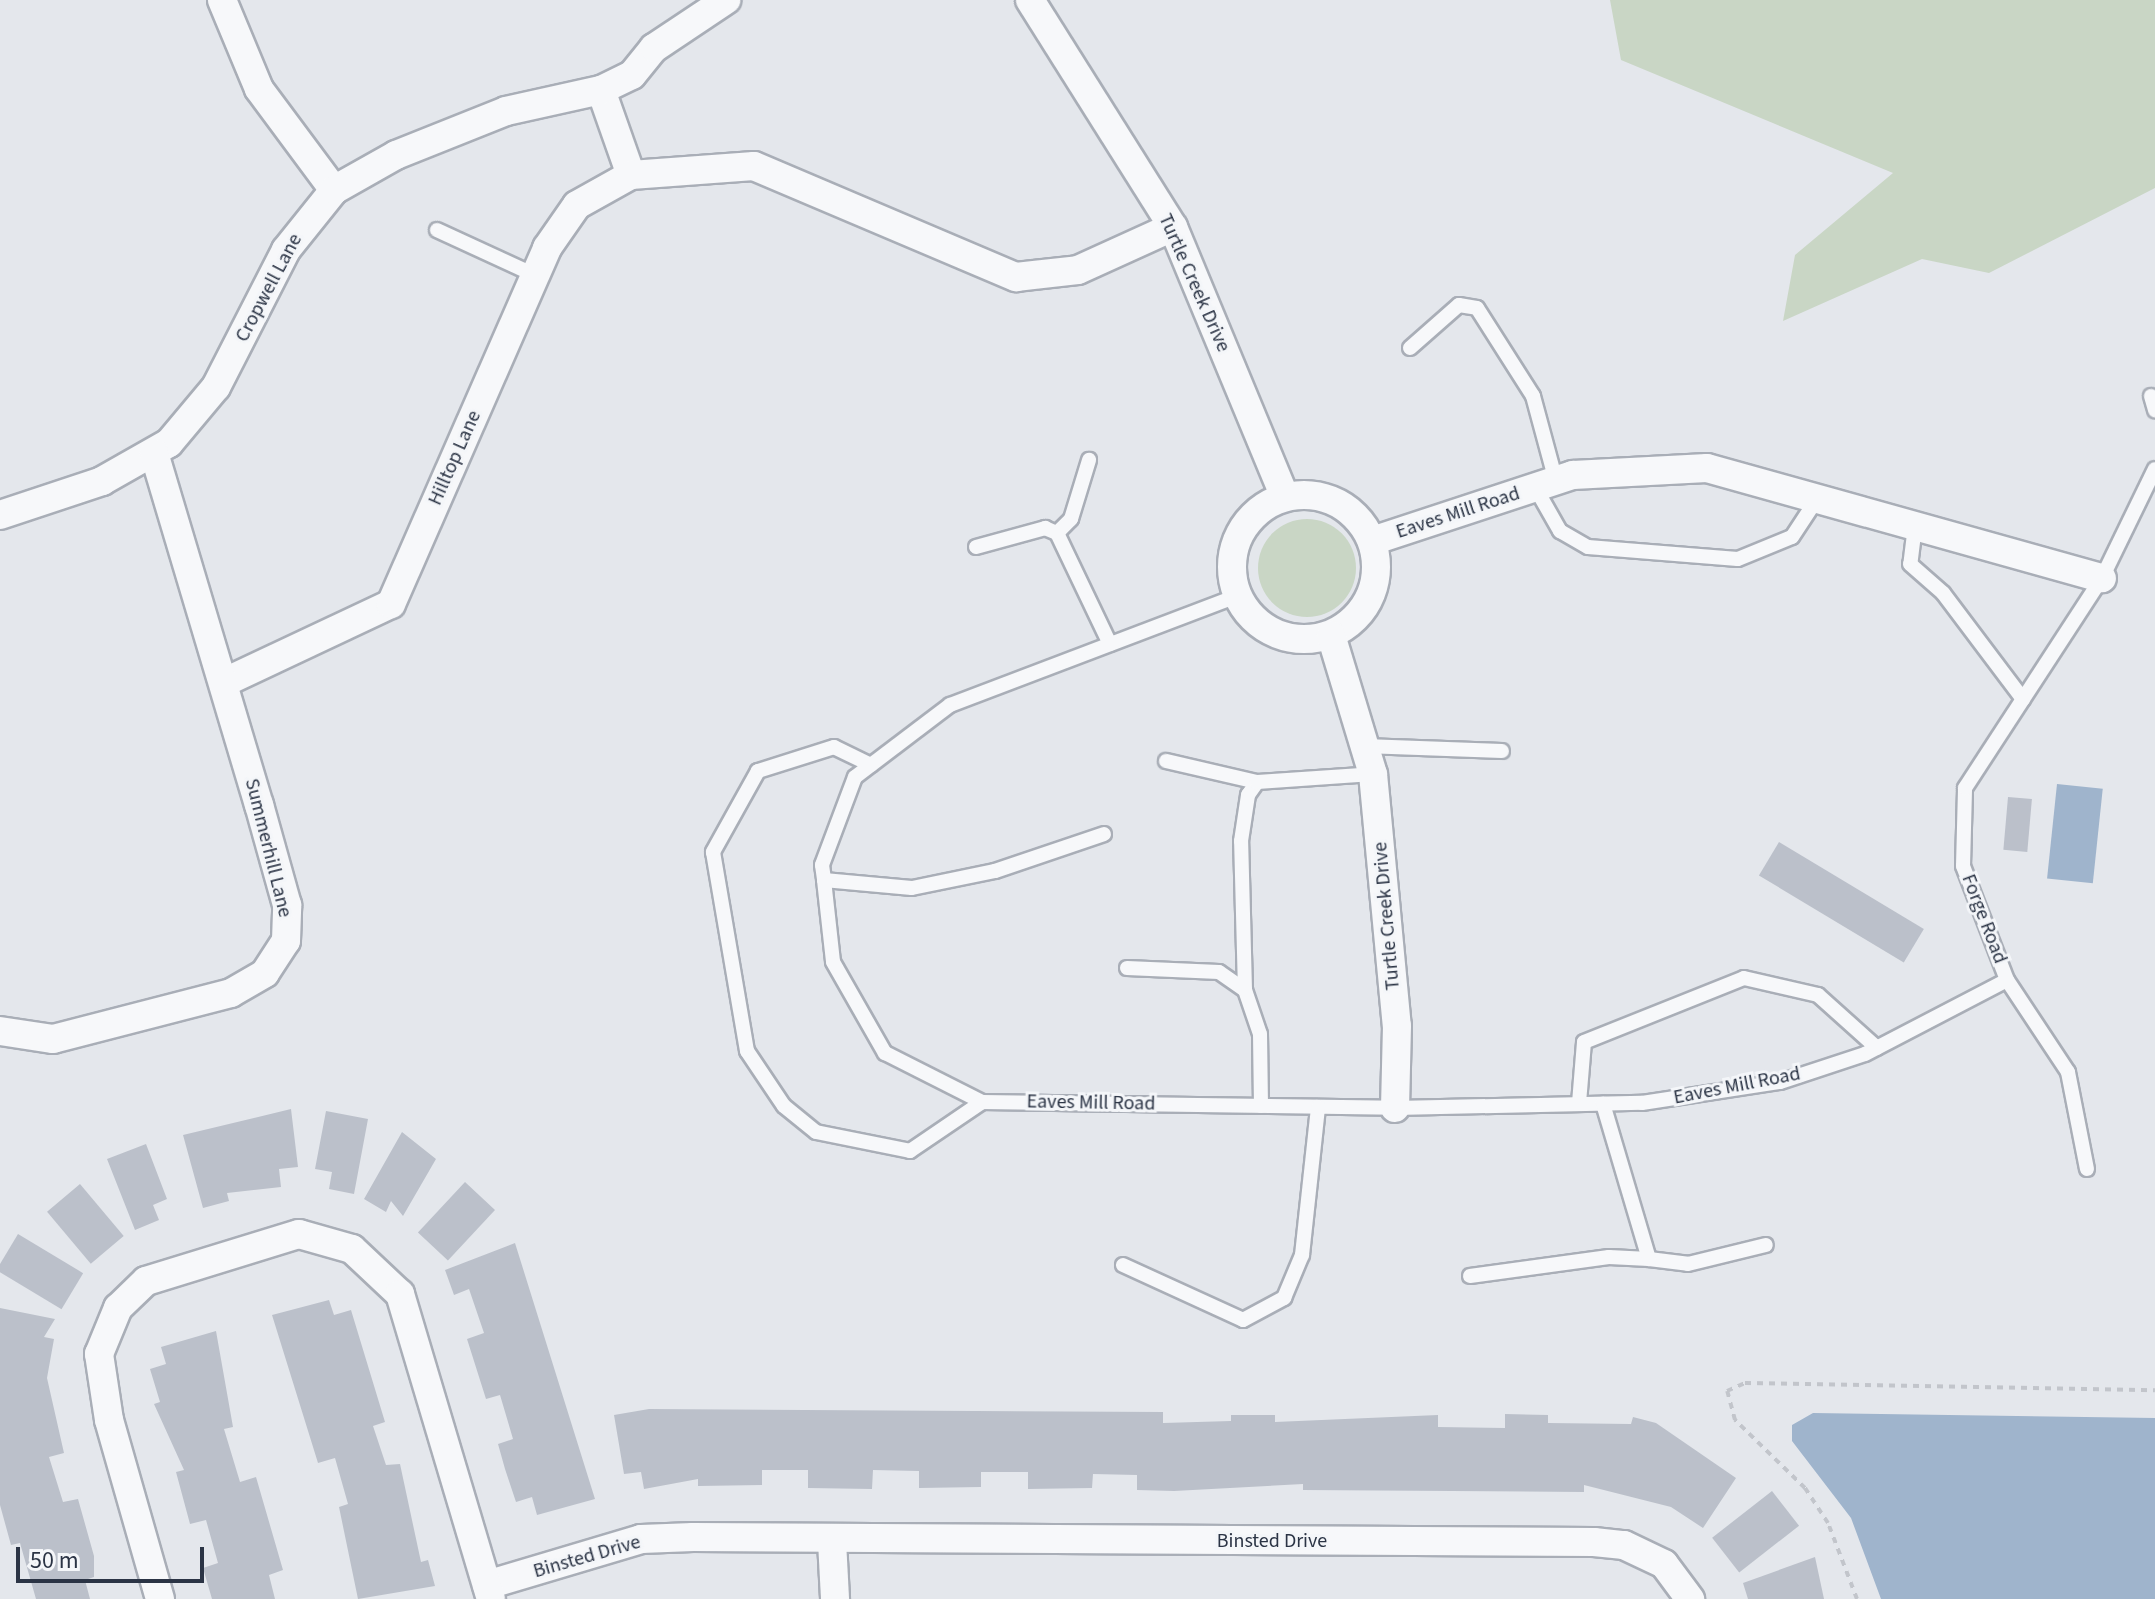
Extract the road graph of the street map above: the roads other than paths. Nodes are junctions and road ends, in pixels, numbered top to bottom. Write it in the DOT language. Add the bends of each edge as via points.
graph roads {
  1 [pos="222,0"];
  2 [pos="726,0"];
  3 [pos="1030,0"];
  4 [pos="601,90"];
  5 [pos="631,175"];
  6 [pos="334,190"];
  7 [pos="1173,227"];
  8 [pos="437,230"];
  9 [pos="535,275"];
  10 [pos="1410,348"];
  11 [pos="154,453"];
  12 [pos="1089,460"];
  13 [pos="2155,469"];
  14 [pos="1545,484"];
  15 [pos="1285,497"];
  16 [pos="1817,499"];
  17 [pos="0,515"];
  18 [pos="1915,526"];
  19 [pos="1057,533"];
  20 [pos="1372,541"];
  21 [pos="976,547"];
  22 [pos="2102,578"];
  23 [pos="1237,596"];
  24 [pos="1331,635"];
  25 [pos="1110,644"];
  26 [pos="225,682"];
  27 [pos="2023,699"];
  28 [pos="1364,746"];
  29 [pos="1502,751"];
  30 [pos="1166,761"];
  31 [pos="871,765"];
  32 [pos="1373,774"];
  33 [pos="1257,782"];
  34 [pos="1104,834"];
  35 [pos="824,880"];
  36 [pos="1127,968"];
  37 [pos="2007,980"];
  38 [pos="1245,990"];
  39 [pos="0,1031"];
  40 [pos="1877,1048"];
  41 [pos="982,1102"];
  42 [pos="1579,1103"];
  43 [pos="1603,1104"];
  44 [pos="1261,1106"];
  45 [pos="1318,1107"];
  46 [pos="1395,1108"];
  47 [pos="2087,1169"];
  48 [pos="1766,1245"];
  49 [pos="1649,1259"];
  50 [pos="1123,1265"];
  51 [pos="1470,1276"];
  52 [pos="832,1541"];
  53 [pos="489,1592"];
  54 [pos="160,1599"];
  55 [pos="835,1599"];
  56 [pos="1690,1599"];
  1 -- 6 [label="street" via="259,89"];
  2 -- 4 [label="street, Cropwell Lane" via="654,48 632,75"];
  3 -- 7 [label="street, Turtle Creek Drive"];
  4 -- 5 [label="street"];
  4 -- 6 [label="street, Cropwell Lane" via="506,111 396,155"];
  5 -- 7 [label="street, Hilltop Lane" via="754,166 1016,277 1078,270"];
  5 -- 9 [label="street, Hilltop Lane" via="577,205"];
  6 -- 11 [label="street, Cropwell Lane" via="286,250 216,387"];
  7 -- 15 [label="street, Turtle Creek Drive"];
  8 -- 9 [label="lane"];
  9 -- 26 [label="street, Hilltop Lane" via="391,604"];
  10 -- 14 [label="lane" via="1459,305 1477,308 1533,396"];
  11 -- 17 [label="street, Cropwell Lane" via="102,481"];
  11 -- 26 [label="street, Summerhill Lane"];
  12 -- 19 [label="lane" via="1071,519"];
  13 -- 22 [label="lane, Forge Road"];
  14 -- 16 [label="street, Eaves Mill Road" via="1707,468"];
  14 -- 16 [label="lane" via="1560,531 1588,547 1738,559 1792,537"];
  14 -- 20 [label="street, Eaves Mill Road"];
  15 -- 20 [label="street" via="1337,502"];
  15 -- 23 [label="street" via="1258,511 1239,535 1232,566"];
  16 -- 18 [label="street, Eaves Mill Road"];
  18 -- 22 [label="street, Eaves Mill Road"];
  18 -- 27 [label="lane" via="1910,564 1943,593"];
  19 -- 21 [label="lane" via="1045,528"];
  19 -- 25 [label="lane"];
  20 -- 24 [label="street" via="1376,578 1366,601"];
  22 -- 27 [label="lane, Forge Road"];
  23 -- 24 [label="street" via="1277,634"];
  23 -- 25 [label="lane, Eaves Mill Road"];
  24 -- 28 [label="street, Turtle Creek Drive"];
  25 -- 31 [label="lane, Eaves Mill Road" via="950,705"];
  26 -- 39 [label="street, Summerhill Lane" via="287,905 278,958 231,993 121,1023 53,1039"];
  27 -- 37 [label="lane, Forge Road" via="1965,788 1963,866"];
  28 -- 29 [label="lane"];
  28 -- 32 [label="street, Turtle Creek Drive"];
  30 -- 33 [label="lane"];
  31 -- 35 [label="lane, Eaves Mill Road" via="855,777 822,865"];
  31 -- 41 [label="lane" via="834,747 758,771 713,852 747,1051 784,1106 816,1132 910,1151"];
  32 -- 33 [label="lane"];
  32 -- 46 [label="street, Turtle Creek Drive" via="1397,1026"];
  33 -- 38 [label="lane" via="1242,812"];
  34 -- 35 [label="lane" via="995,871 912,888"];
  35 -- 41 [label="lane, Eaves Mill Road" via="833,962 885,1053"];
  36 -- 38 [label="lane" via="1219,972"];
  37 -- 40 [label="lane, Eaves Mill Road"];
  37 -- 47 [label="lane, Forge Road" via="2068,1072"];
  38 -- 44 [label="lane" via="1260,1034"];
  40 -- 42 [label="lane" via="1818,995 1744,978 1584,1042"];
  40 -- 43 [label="lane, Eaves Mill Road" via="1780,1082"];
  41 -- 44 [label="lane, Eaves Mill Road"];
  42 -- 43 [label="lane, Eaves Mill Road"];
  42 -- 46 [label="lane, Eaves Mill Road"];
  43 -- 49 [label="lane"];
  44 -- 45 [label="lane, Eaves Mill Road"];
  45 -- 46 [label="lane, Eaves Mill Road"];
  45 -- 50 [label="lane" via="1302,1255 1284,1298 1243,1320"];
  48 -- 49 [label="lane" via="1688,1264"];
  49 -- 51 [label="lane" via="1609,1257"];
  52 -- 53 [label="street, Binsted Drive" via="641,1539"];
  52 -- 55 [label="street"];
  52 -- 56 [label="street, Binsted Drive" via="1594,1542 1624,1545 1664,1564"];
  53 -- 54 [label="street" via="400,1294 352,1249 299,1234 146,1281 118,1308 99,1354 109,1420"];
}
